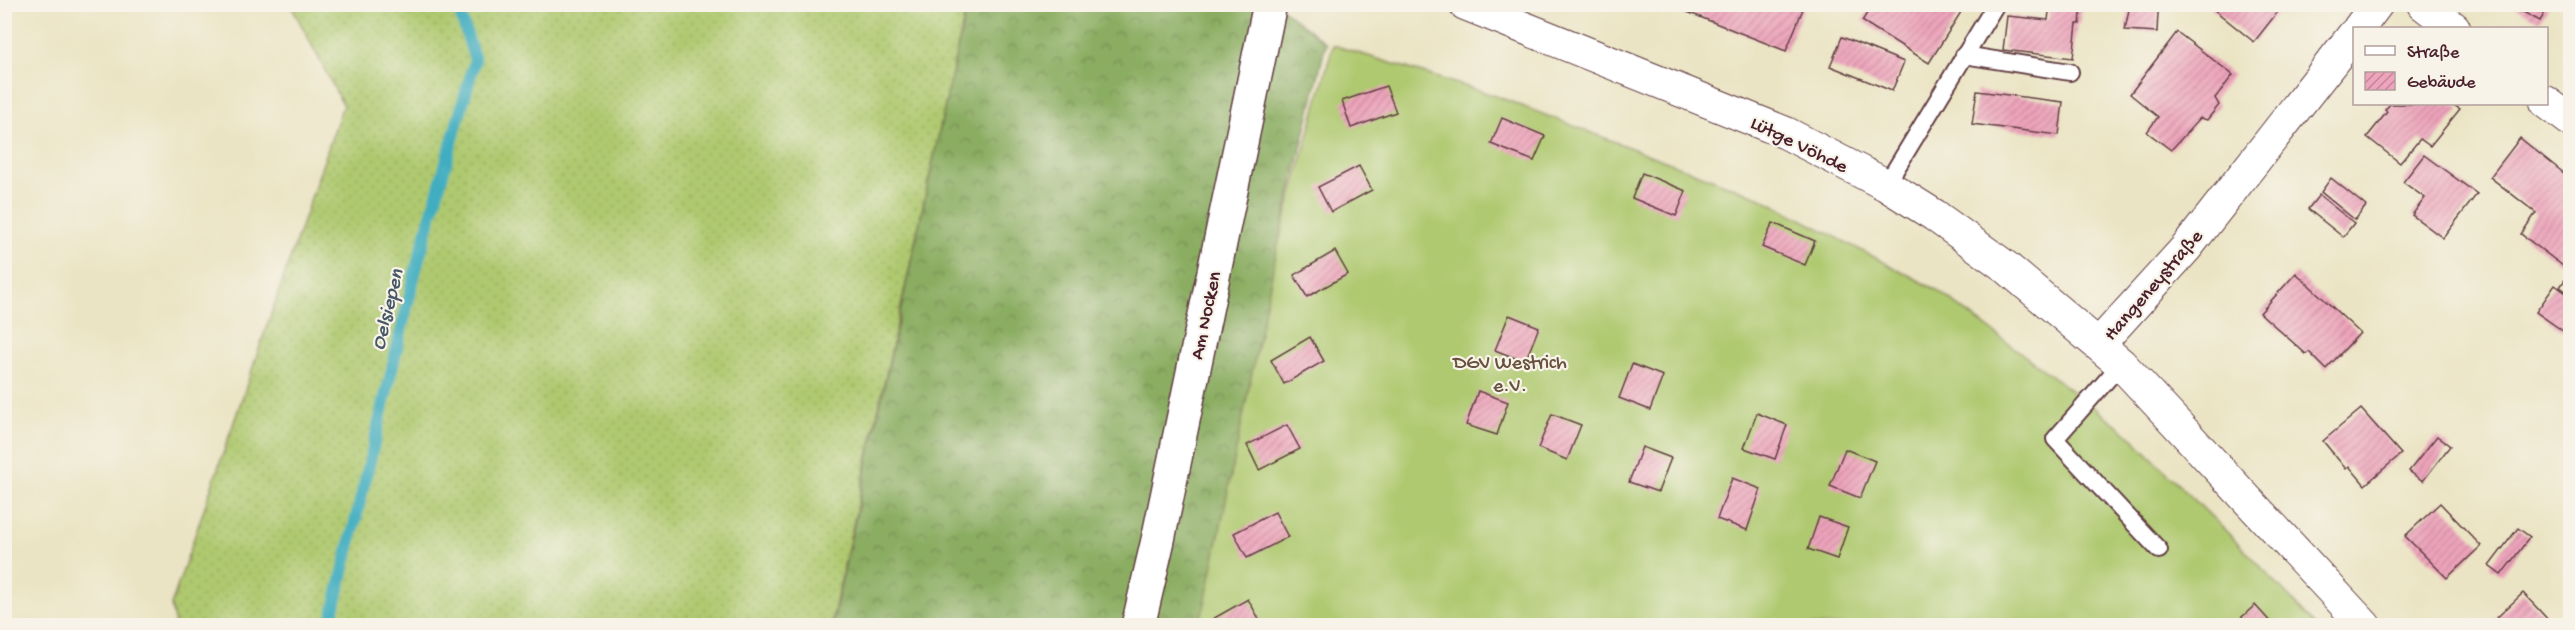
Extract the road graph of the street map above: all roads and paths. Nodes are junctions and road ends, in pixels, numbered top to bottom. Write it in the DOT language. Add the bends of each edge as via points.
graph roads {
  1 [pos="1270,4"];
  2 [pos="1466,4"];
  3 [pos="1996,4"];
  4 [pos="2377,4"];
  5 [pos="2423,4"];
  6 [pos="2359,27"];
  7 [pos="2453,27"];
  8 [pos="2353,37"];
  9 [pos="1965,55"];
  10 [pos="2070,72"];
  11 [pos="2548,103"];
  12 [pos="2571,120"];
  13 [pos="1886,185"];
  14 [pos="2110,354"];
  15 [pos="2159,550"];
  16 [pos="1138,626"];
  17 [pos="2365,626"];
  1 -- 16 [label="street, Am Nocken"];
  2 -- 13 [label="street, Lütge Vöhde" via="1786,133"];
  3 -- 9 [label="lane"];
  4 -- 6 [label="street"];
  5 -- 7 [label="street"];
  8 -- 14 [label="street, Hangeneystraße" via="2187,247"];
  9 -- 10 [label="lane"];
  9 -- 13 [label="lane"];
  11 -- 12 [label="street"];
  13 -- 14 [label="street, Lütge Vöhde" via="2006,267"];
  14 -- 15 [label="lane" via="2055,440"];
  14 -- 17 [label="street, Hangeneystraße"];
}
